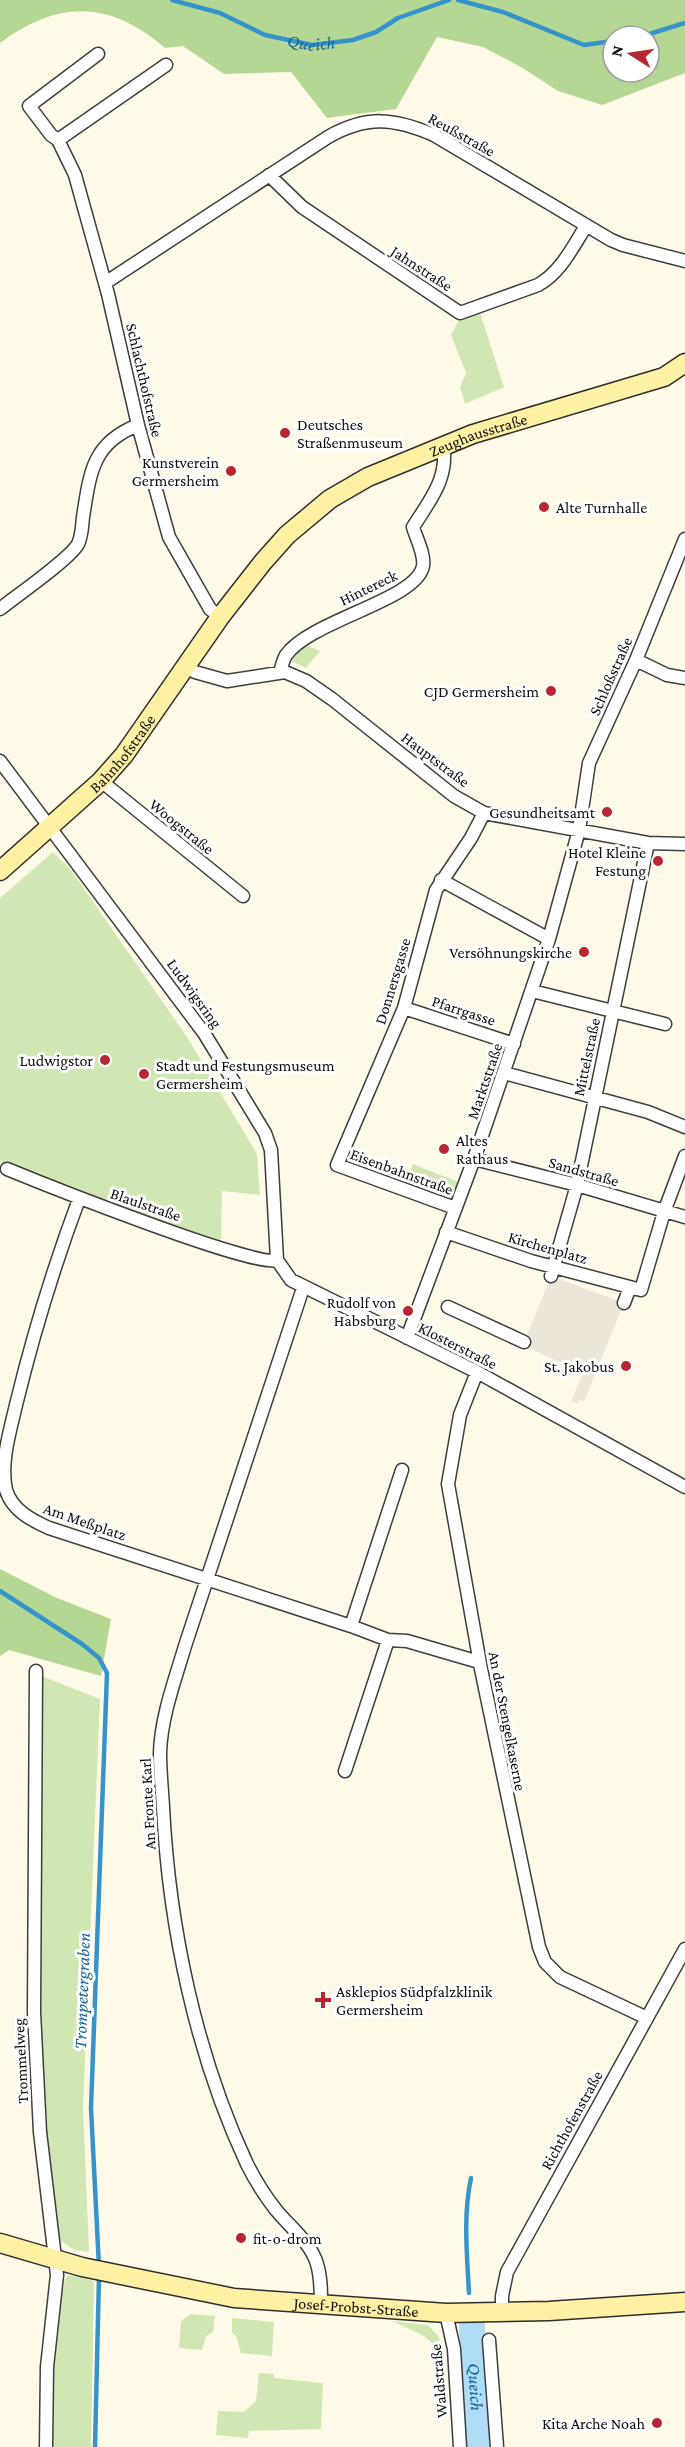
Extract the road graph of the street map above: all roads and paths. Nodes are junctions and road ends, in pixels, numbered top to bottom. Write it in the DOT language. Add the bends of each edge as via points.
graph roads {
  1 [pos="98,54"];
  2 [pos="166,65"];
  3 [pos="58,140"];
  4 [pos="269,175"];
  5 [pos="586,226"];
  6 [pos="685,261"];
  7 [pos="105,283"];
  8 [pos="684,367"];
  9 [pos="138,425"];
  10 [pos="443,445"];
  11 [pos="685,539"];
  12 [pos="0,609"];
  13 [pos="220,617"];
  14 [pos="636,660"];
  15 [pos="187,667"];
  16 [pos="280,672"];
  17 [pos="685,678"];
  18 [pos="0,761"];
  19 [pos="101,781"];
  20 [pos="484,813"];
  21 [pos="49,827"];
  22 [pos="579,830"];
  23 [pos="648,843"];
  24 [pos="685,844"];
  25 [pos="0,871"];
  26 [pos="441,880"];
  27 [pos="243,896"];
  28 [pos="549,939"];
  29 [pos="532,991"];
  30 [pos="404,1008"];
  31 [pos="613,1010"];
  32 [pos="665,1024"];
  33 [pos="514,1044"];
  34 [pos="504,1073"];
  35 [pos="594,1099"];
  36 [pos="685,1127"];
  37 [pos="685,1156"];
  38 [pos="474,1159"];
  39 [pos="337,1165"];
  40 [pos="7,1169"];
  41 [pos="577,1185"];
  42 [pos="79,1199"];
  43 [pos="455,1208"];
  44 [pos="664,1212"];
  45 [pos="685,1217"];
  46 [pos="446,1232"];
  47 [pos="277,1260"];
  48 [pos="553,1272"];
  49 [pos="303,1288"];
  50 [pos="635,1288"];
  51 [pos="624,1303"];
  52 [pos="448,1307"];
  53 [pos="407,1338"];
  54 [pos="519,1339"];
  55 [pos="477,1372"];
  56 [pos="402,1470"];
  57 [pos="685,1487"];
  58 [pos="207,1578"];
  59 [pos="351,1626"];
  60 [pos="388,1640"];
  61 [pos="479,1662"];
  62 [pos="36,1671"];
  63 [pos="345,1771"];
  64 [pos="685,1949"];
  65 [pos="647,2018"];
  66 [pos="0,2243"];
  67 [pos="57,2260"];
  68 [pos="685,2302"];
  69 [pos="321,2305"];
  70 [pos="446,2313"];
  71 [pos="502,2313"];
  72 [pos="489,2340"];
  73 [pos="46,2447"];
  74 [pos="460,2447"];
  75 [pos="497,2447"];
  1 -- 3 [label="street, Schlachthofstraße" via="30,106"];
  2 -- 3 [label="street"];
  3 -- 7 [label="street, Schlachthofstraße" via="75,175"];
  4 -- 5 [label="street, Reußstraße" via="346,127 386,120 409,124 434,135"];
  4 -- 5 [label="street, Jahnstraße" via="302,207 460,313 548,280"];
  4 -- 7 [label="street, Reußstraße"];
  5 -- 6 [label="street, Reußstraße" via="623,246"];
  7 -- 9 [label="street, Schlachthofstraße"];
  8 -- 10 [label="street, Zeughausstraße" via="664,377"];
  9 -- 12 [label="street" via="110,440 96,459 89,476 81,534 74,550"];
  9 -- 13 [label="street, Schlachthofstraße" via="169,537 210,609"];
  10 -- 13 [label="street, Zeughausstraße" via="368,477 330,499 287,535"];
  10 -- 16 [label="street, Hintereck" via="446,461 442,479 413,526 424,562 419,576 399,593 320,629 285,656"];
  11 -- 14 [label="street, Schloßstraße"];
  13 -- 15 [label="street, Bahnhofstraße"];
  14 -- 17 [label="street" via="667,675"];
  14 -- 22 [label="street, Schloßstraße" via="589,763"];
  15 -- 16 [label="street, Hauptstraße" via="227,681"];
  15 -- 19 [label="street, Bahnhofstraße"];
  16 -- 20 [label="street, Hauptstraße" via="306,681 454,796"];
  18 -- 21 [label="street, Ludwigsring"];
  19 -- 21 [label="street, Bahnhofstraße"];
  19 -- 27 [label="street, Woogstraße"];
  20 -- 22 [label="street, Hauptstraße"];
  20 -- 26 [label="street, Donnersgasse"];
  21 -- 25 [label="street, Bahnhofstraße"];
  21 -- 47 [label="street, Ludwigsring" via="210,1043 264,1132 271,1150"];
  22 -- 23 [label="street, Hauptstraße"];
  22 -- 28 [label="street, Marktstraße"];
  23 -- 24 [label="street, Hauptstraße"];
  23 -- 31 [label="street, Mittelstraße"];
  26 -- 28 [label="street"];
  26 -- 30 [label="street, Donnersgasse"];
  28 -- 29 [label="street, Marktstraße"];
  29 -- 31 [label="street"];
  29 -- 33 [label="street, Marktstraße"];
  30 -- 33 [label="street, Pfarrgasse"];
  30 -- 39 [label="street, Donnersgasse"];
  31 -- 32 [label="street"];
  31 -- 35 [label="street, Mittelstraße"];
  33 -- 34 [label="street, Marktstraße"];
  34 -- 35 [label="street"];
  34 -- 38 [label="street, Marktstraße"];
  35 -- 36 [label="street" via="648,1112"];
  35 -- 41 [label="street, Mittelstraße"];
  37 -- 44 [label="street"];
  38 -- 41 [label="street, Sandstraße"];
  38 -- 43 [label="street, Marktstraße"];
  39 -- 43 [label="street, Eisenbahnstraße"];
  40 -- 42 [label="street, Blaulstraße"];
  41 -- 44 [label="street, Sandstraße"];
  41 -- 48 [label="street, Mittelstraße"];
  42 -- 47 [label="street, Blaulstraße" via="248,1257 265,1262"];
  42 -- 58 [label="street, Am Meßplatz" via="49,1283 26,1365 4,1456 7,1493 22,1513 49,1528"];
  43 -- 46 [label="street, Marktstraße"];
  44 -- 45 [label="street, Sandstraße"];
  44 -- 50 [label="street"];
  46 -- 48 [label="street, Kirchenplatz"];
  46 -- 53 [label="street, Marktstraße"];
  47 -- 49 [label="street, Klosterstraße" via="291,1280"];
  48 -- 50 [label="street, Kirchenplatz"];
  49 -- 53 [label="street, Klosterstraße"];
  49 -- 58 [label="street, An Fronte Karl"];
  50 -- 51 [label="street"];
  52 -- 54 [label="street"];
  53 -- 55 [label="street, Klosterstraße"];
  55 -- 57 [label="street, Klosterstraße"];
  55 -- 61 [label="street, An der Stengelkaserne" via="460,1415 448,1484"];
  56 -- 59 [label="street"];
  58 -- 59 [label="street, Am Meßplatz"];
  58 -- 69 [label="street, An Fronte Karl" via="171,1691 160,1751 171,1901 181,1957 228,2121 253,2175 274,2208 313,2253 320,2275"];
  59 -- 60 [label="street, Am Meßplatz"];
  60 -- 61 [label="street, Am Meßplatz" via="407,1641"];
  60 -- 63 [label="street"];
  61 -- 65 [label="street, An der Stengelkaserne" via="542,1955 560,1977"];
  62 -- 67 [label="street, Trommelweg" via="34,2012 40,2132"];
  64 -- 65 [label="street, Richthofenstraße"];
  65 -- 71 [label="street, Richthofenstraße" via="507,2272"];
  66 -- 67 [label="street, Josef-Probst-Straße"];
  67 -- 69 [label="street, Josef-Probst-Straße" via="234,2298"];
  67 -- 73 [label="street, Trommelweg" via="46,2367"];
  68 -- 71 [label="street, Josef-Probst-Straße"];
  69 -- 70 [label="street, Josef-Probst-Straße"];
  70 -- 71 [label="street, Josef-Probst-Straße"];
  70 -- 74 [label="street, Waldstraße" via="454,2349"];
  72 -- 75 [label="street"];
}
